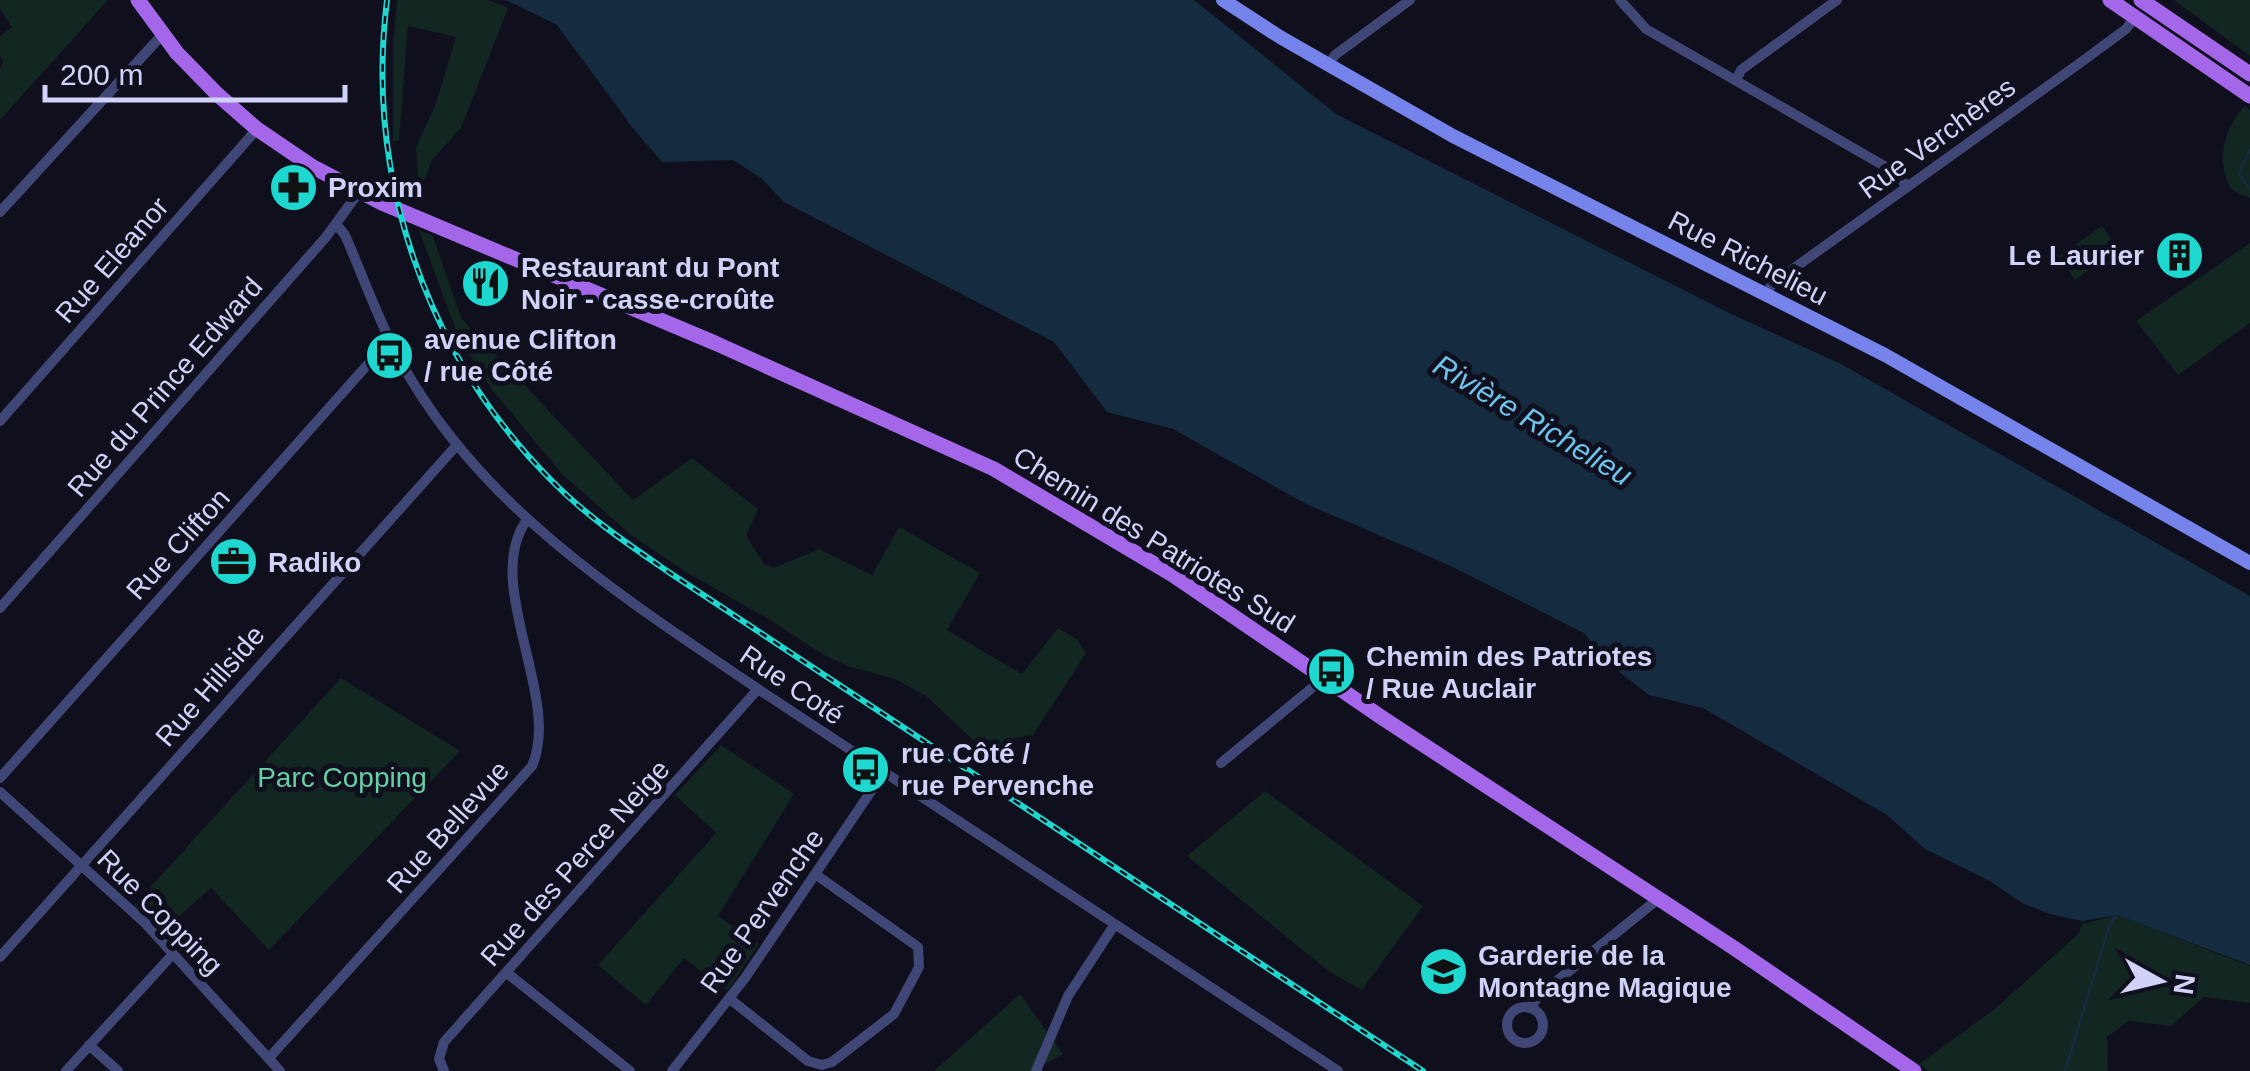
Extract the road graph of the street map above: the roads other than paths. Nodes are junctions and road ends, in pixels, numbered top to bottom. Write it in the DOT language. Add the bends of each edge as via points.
graph roads {
  1 [pos="138,0"];
  2 [pos="1223,0"];
  3 [pos="1410,0"];
  4 [pos="1620,0"];
  5 [pos="1836,0"];
  6 [pos="2110,0"];
  7 [pos="2141,0"];
  8 [pos="2135,18"];
  9 [pos="162,35"];
  10 [pos="1328,65"];
  11 [pos="2250,74"];
  12 [pos="1736,81"];
  13 [pos="2250,96"];
  14 [pos="257,128"];
  15 [pos="1907,186"];
  16 [pos="359,192"];
  17 [pos="0,212"];
  18 [pos="336,224"];
  19 [pos="1766,295"];
  20 [pos="393,344"];
  21 [pos="0,421"];
  22 [pos="456,446"];
  23 [pos="526,521"];
  24 [pos="2250,563"];
  25 [pos="0,608"];
  26 [pos="1324,678"];
  27 [pos="758,689"];
  28 [pos="1221,764"];
  29 [pos="884,772"];
  30 [pos="0,778"];
  31 [pos="0,792"];
  32 [pos="82,864"];
  33 [pos="815,874"];
  34 [pos="1658,899"];
  35 [pos="1115,924"];
  36 [pos="172,954"];
  37 [pos="0,957"];
  38 [pos="507,973"];
  39 [pos="730,999"];
  40 [pos="1529,1008"];
  41 [pos="90,1045"];
  42 [pos="268,1058"];
  43 [pos="1908,1070"];
  44 [pos="66,1071"];
  45 [pos="118,1071"];
  46 [pos="280,1071"];
  47 [pos="444,1071"];
  48 [pos="630,1071"];
  49 [pos="672,1071"];
  50 [pos="1036,1071"];
  51 [pos="1338,1071"];
  1 -- 9 [label="main road, Chemin des Patriotes Sud"];
  2 -- 10 [label="main road, Rue Richelieu"];
  3 -- 10 [label="street"];
  4 -- 12 [label="street" via="1643,27"];
  5 -- 12 [label="street" via="1741,70"];
  6 -- 8 [label="main road"];
  7 -- 11 [label="main road"];
  8 -- 13 [label="main road"];
  8 -- 15 [label="street, Rue Verchères"];
  9 -- 14 [label="main road, Chemin des Patriotes Sud"];
  9 -- 17 [label="street"];
  10 -- 19 [label="main road, Rue Richelieu"];
  12 -- 15 [label="street" via="1893,171"];
  14 -- 16 [label="main road, Chemin des Patriotes Sud"];
  14 -- 21 [label="street, Rue Eleanor"];
  15 -- 19 [label="street, Rue Verchères" via="1772,284"];
  16 -- 18 [label="street, Rue du Prince Edward"];
  16 -- 26 [label="main road, Chemin des Patriotes Sud" via="975,458 1158,565"];
  18 -- 20 [label="street, Rue Coté"];
  18 -- 25 [label="street, Rue du Prince Edward"];
  19 -- 24 [label="main road, Rue Richelieu"];
  20 -- 22 [label="street, Rue Coté"];
  20 -- 30 [label="street, Rue Clifton"];
  22 -- 23 [label="street, Rue Coté"];
  22 -- 32 [label="street, Rue Hillside"];
  23 -- 27 [label="street, Rue Coté"];
  23 -- 42 [label="street, Rue Bellevue" via="514,565 539,731 532,766"];
  26 -- 28 [label="street"];
  26 -- 34 [label="main road, Chemin des Patriotes Sud"];
  27 -- 29 [label="street, Rue Coté"];
  27 -- 38 [label="street, Rue des Perce Neige"];
  29 -- 33 [label="street, Rue Pervenche"];
  29 -- 35 [label="street, Rue Coté"];
  31 -- 32 [label="street, Rue Copping"];
  32 -- 36 [label="street, Rue Copping"];
  32 -- 37 [label="street, Rue Hillside"];
  33 -- 39 [label="street, Rue Pervenche"];
  33 -- 39 [label="street" via="918,947 920,964 900,1006 822,1065"];
  34 -- 40 [label="street"];
  34 -- 43 [label="main road, Chemin des Patriotes Sud"];
  35 -- 50 [label="street" via="1068,996"];
  35 -- 51 [label="street, Rue Coté"];
  36 -- 41 [label="street"];
  36 -- 42 [label="street, Rue Copping"];
  38 -- 47 [label="street, Rue des Perce Neige" via="442,1045"];
  38 -- 48 [label="street"];
  39 -- 49 [label="street, Rue Pervenche"];
  41 -- 44 [label="street"];
  41 -- 45 [label="street"];
  42 -- 46 [label="street, Rue Copping"];
}
